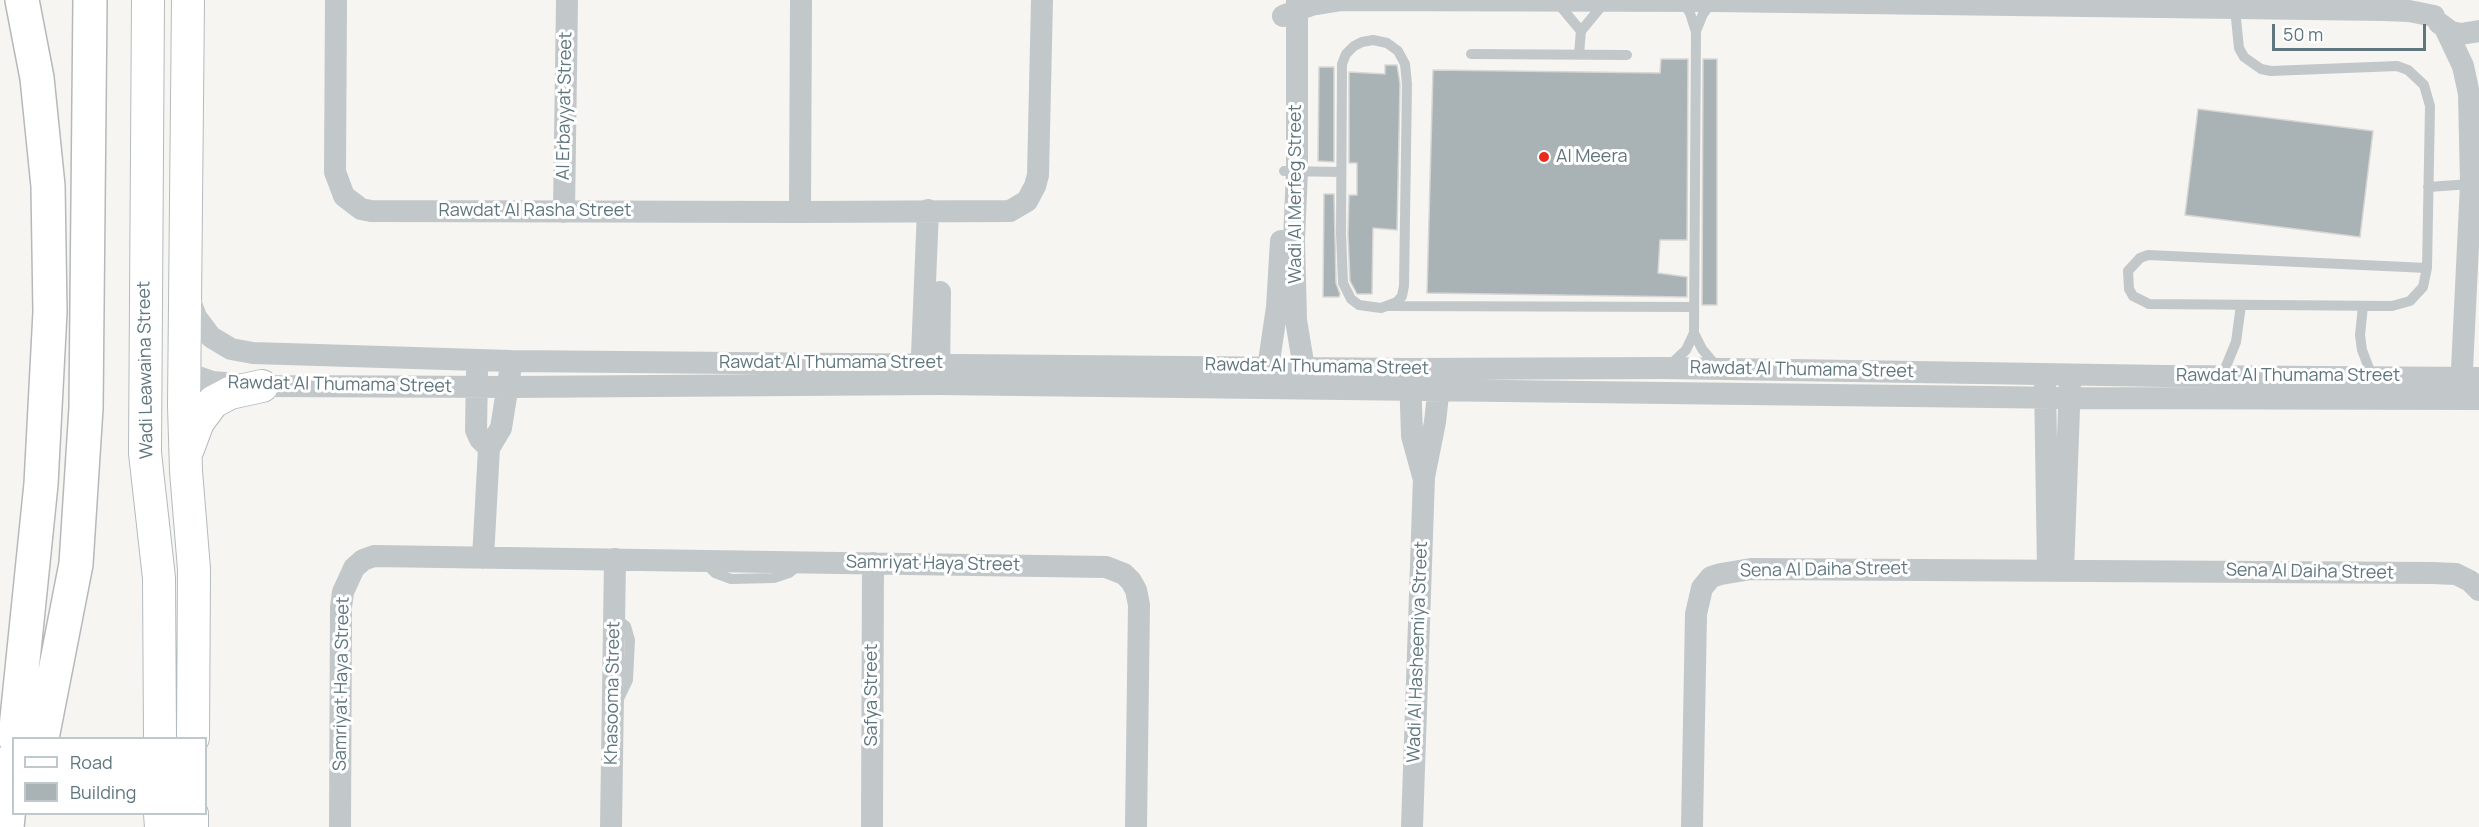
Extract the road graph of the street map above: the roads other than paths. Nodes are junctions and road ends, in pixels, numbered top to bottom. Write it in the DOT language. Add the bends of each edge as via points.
graph roads {
  1 [pos="22,0"];
  2 [pos="90,0"];
  3 [pos="148,0"];
  4 [pos="156,0"];
  5 [pos="188,0"];
  6 [pos="336,0"];
  7 [pos="567,0"];
  8 [pos="801,0"];
  9 [pos="1042,0"];
  10 [pos="1548,1"];
  11 [pos="1610,1"];
  12 [pos="1677,1"];
  13 [pos="1713,1"];
  14 [pos="1884,2"];
  15 [pos="1290,6"];
  16 [pos="2235,9"];
  17 [pos="2436,15"];
  18 [pos="1581,31"];
  19 [pos="2479,31"];
  20 [pos="1696,32"];
  21 [pos="1471,54"];
  22 [pos="1580,54"];
  23 [pos="1627,55"];
  24 [pos="1290,171"];
  25 [pos="1341,172"];
  26 [pos="2472,184"];
  27 [pos="2428,187"];
  28 [pos="934,210"];
  29 [pos="564,212"];
  30 [pos="800,213"];
  31 [pos="2474,217"];
  32 [pos="2427,268"];
  33 [pos="186,291"];
  34 [pos="2241,305"];
  35 [pos="1389,306"];
  36 [pos="2363,306"];
  37 [pos="1694,307"];
  38 [pos="1694,333"];
  39 [pos="477,360"];
  40 [pos="511,361"];
  41 [pos="1665,368"];
  42 [pos="1720,369"];
  43 [pos="183,372"];
  44 [pos="930,374"];
  45 [pos="2044,374"];
  46 [pos="2070,374"];
  47 [pos="2222,376"];
  48 [pos="2372,376"];
  49 [pos="1267,377"];
  50 [pos="1305,377"];
  51 [pos="1410,379"];
  52 [pos="1440,380"];
  53 [pos="262,386"];
  54 [pos="476,387"];
  55 [pos="509,387"];
  56 [pos="2470,388"];
  57 [pos="2045,397"];
  58 [pos="2071,398"];
  59 [pos="489,448"];
  60 [pos="186,455"];
  61 [pos="1424,477"];
  62 [pos="483,558"];
  63 [pos="615,559"];
  64 [pos="873,563"];
  65 [pos="2056,570"];
  66 [pos="2479,590"];
  67 [pos="15,737"];
  68 [pos="42,737"];
  69 [pos="160,737"];
  70 [pos="193,737"];
  71 [pos="12,774"];
  72 [pos="6,827"];
  73 [pos="340,827"];
  74 [pos="611,827"];
  75 [pos="872,827"];
  76 [pos="1136,827"];
  77 [pos="1412,827"];
  78 [pos="1692,827"];
  1 -- 67 [label="highway" via="37,78 48,186 50,312 41,484"];
  2 -- 68 [label="highway" via="86,408 77,553"];
  3 -- 69 [label="main road, Wadi Leawaina Street" via="145,453 159,578"];
  4 -- 43 [label="main road" via="163,336 171,360"];
  5 -- 33 [label="main road, Wadi Leawaina Street"];
  6 -- 29 [label="street, Rawdat Al Rasha Street" via="334,172 344,196 361,209 371,211"];
  7 -- 29 [label="street, Al Erbayyat Street"];
  8 -- 30 [label="street"];
  9 -- 28 [label="street, Rawdat Al Rasha Street" via="1038,175 1031,195 1010,211"];
  10 -- 11 [label="street"];
  10 -- 15 [label="street" via="1341,0"];
  10 -- 18 [label="lane" via="1561,7"];
  11 -- 12 [label="street"];
  11 -- 18 [label="lane"];
  12 -- 13 [label="street"];
  12 -- 20 [label="lane" via="1685,5"];
  13 -- 14 [label="street"];
  13 -- 20 [label="lane"];
  14 -- 16 [label="street"];
  15 -- 24 [label="street, Wadi Al Merfeg Street"];
  16 -- 17 [label="street" via="2396,10"];
  16 -- 27 [label="lane" via="2239,48 2260,69 2397,66 2416,76 2430,106"];
  17 -- 19 [label="street" via="2461,34"];
  17 -- 26 [label="street" via="2456,49 2468,81"];
  18 -- 22 [label="lane"];
  20 -- 37 [label="lane"];
  21 -- 22 [label="lane"];
  22 -- 23 [label="lane"];
  24 -- 25 [label="lane"];
  24 -- 49 [label="street, Wadi Al Merfeg Street"];
  24 -- 50 [label="street, Wadi Al Merfeg Street" via="1295,305"];
  25 -- 35 [label="lane" via="1343,283 1359,305"];
  25 -- 35 [label="lane" via="1342,64 1354,46 1380,40 1398,51 1405,64 1407,84 1404,286 1402,296"];
  26 -- 27 [label="lane"];
  26 -- 31 [label="street"];
  27 -- 32 [label="lane"];
  28 -- 30 [label="street, Rawdat Al Rasha Street"];
  28 -- 44 [label="street"];
  29 -- 30 [label="street, Rawdat Al Rasha Street"];
  31 -- 56 [label="street"];
  32 -- 34 [label="lane" via="2148,255 2128,271 2129,289 2141,302"];
  32 -- 36 [label="lane" via="2423,287 2410,301 2392,306"];
  33 -- 39 [label="street, Rawdat Al Thumama Street" via="204,330 231,349 253,353"];
  33 -- 43 [label="main road, Wadi Leawaina Street"];
  34 -- 36 [label="lane"];
  34 -- 47 [label="lane" via="2236,342"];
  35 -- 37 [label="lane"];
  36 -- 48 [label="lane" via="2360,335"];
  37 -- 38 [label="lane"];
  38 -- 41 [label="lane" via="1686,350"];
  38 -- 42 [label="lane"];
  39 -- 40 [label="street, Rawdat Al Thumama Street"];
  39 -- 54 [label="street"];
  40 -- 44 [label="street, Rawdat Al Thumama Street"];
  40 -- 55 [label="street"];
  41 -- 42 [label="street, Rawdat Al Thumama Street"];
  41 -- 52 [label="street, Rawdat Al Thumama Street"];
  42 -- 45 [label="street, Rawdat Al Thumama Street"];
  43 -- 53 [label="street, Rawdat Al Thumama Street" via="212,382"];
  43 -- 60 [label="main road, Wadi Leawaina Street"];
  44 -- 49 [label="street, Rawdat Al Thumama Street"];
  44 -- 55 [label="street, Rawdat Al Thumama Street"];
  45 -- 46 [label="street, Rawdat Al Thumama Street"];
  45 -- 57 [label="street"];
  46 -- 47 [label="street, Rawdat Al Thumama Street"];
  46 -- 58 [label="street"];
  47 -- 48 [label="street, Rawdat Al Thumama Street"];
  48 -- 56 [label="street, Rawdat Al Thumama Street"];
  49 -- 50 [label="street, Rawdat Al Thumama Street"];
  50 -- 51 [label="street, Rawdat Al Thumama Street"];
  51 -- 52 [label="street, Rawdat Al Thumama Street"];
  51 -- 61 [label="street, Wadi Al Hasheemiya Street" via="1413,436"];
  52 -- 57 [label="street, Rawdat Al Thumama Street"];
  52 -- 61 [label="street, Wadi Al Hasheemiya Street"];
  53 -- 54 [label="street, Rawdat Al Thumama Street"];
  53 -- 60 [label="main road" via="230,393 213,402 198,422"];
  54 -- 55 [label="street, Rawdat Al Thumama Street"];
  54 -- 59 [label="street" via="476,429"];
  55 -- 59 [label="street" via="501,428"];
  56 -- 58 [label="street, Rawdat Al Thumama Street"];
  57 -- 58 [label="street, Rawdat Al Thumama Street"];
  57 -- 65 [label="street"];
  58 -- 65 [label="street"];
  59 -- 62 [label="street"];
  60 -- 70 [label="main road, Wadi Leawaina Street" via="194,568"];
  61 -- 77 [label="street, Wadi Al Hasheemiya Street"];
  62 -- 63 [label="street, Samriyat Haya Street"];
  62 -- 73 [label="street, Samriyat Haya Street" via="374,556 363,560 348,578 341,607"];
  63 -- 64 [label="street, Samriyat Haya Street"];
  63 -- 74 [label="street, Khasooma Street"];
  64 -- 75 [label="street, Safya Street"];
  64 -- 76 [label="street, Samriyat Haya Street" via="1094,565 1118,572 1131,581 1139,605"];
  65 -- 66 [label="street, Sena Al Daiha Street" via="2456,574"];
  65 -- 78 [label="street, Sena Al Daiha Street" via="1751,569 1711,577 1702,588 1696,614"];
  71 -- 72 [label="highway"];
}
